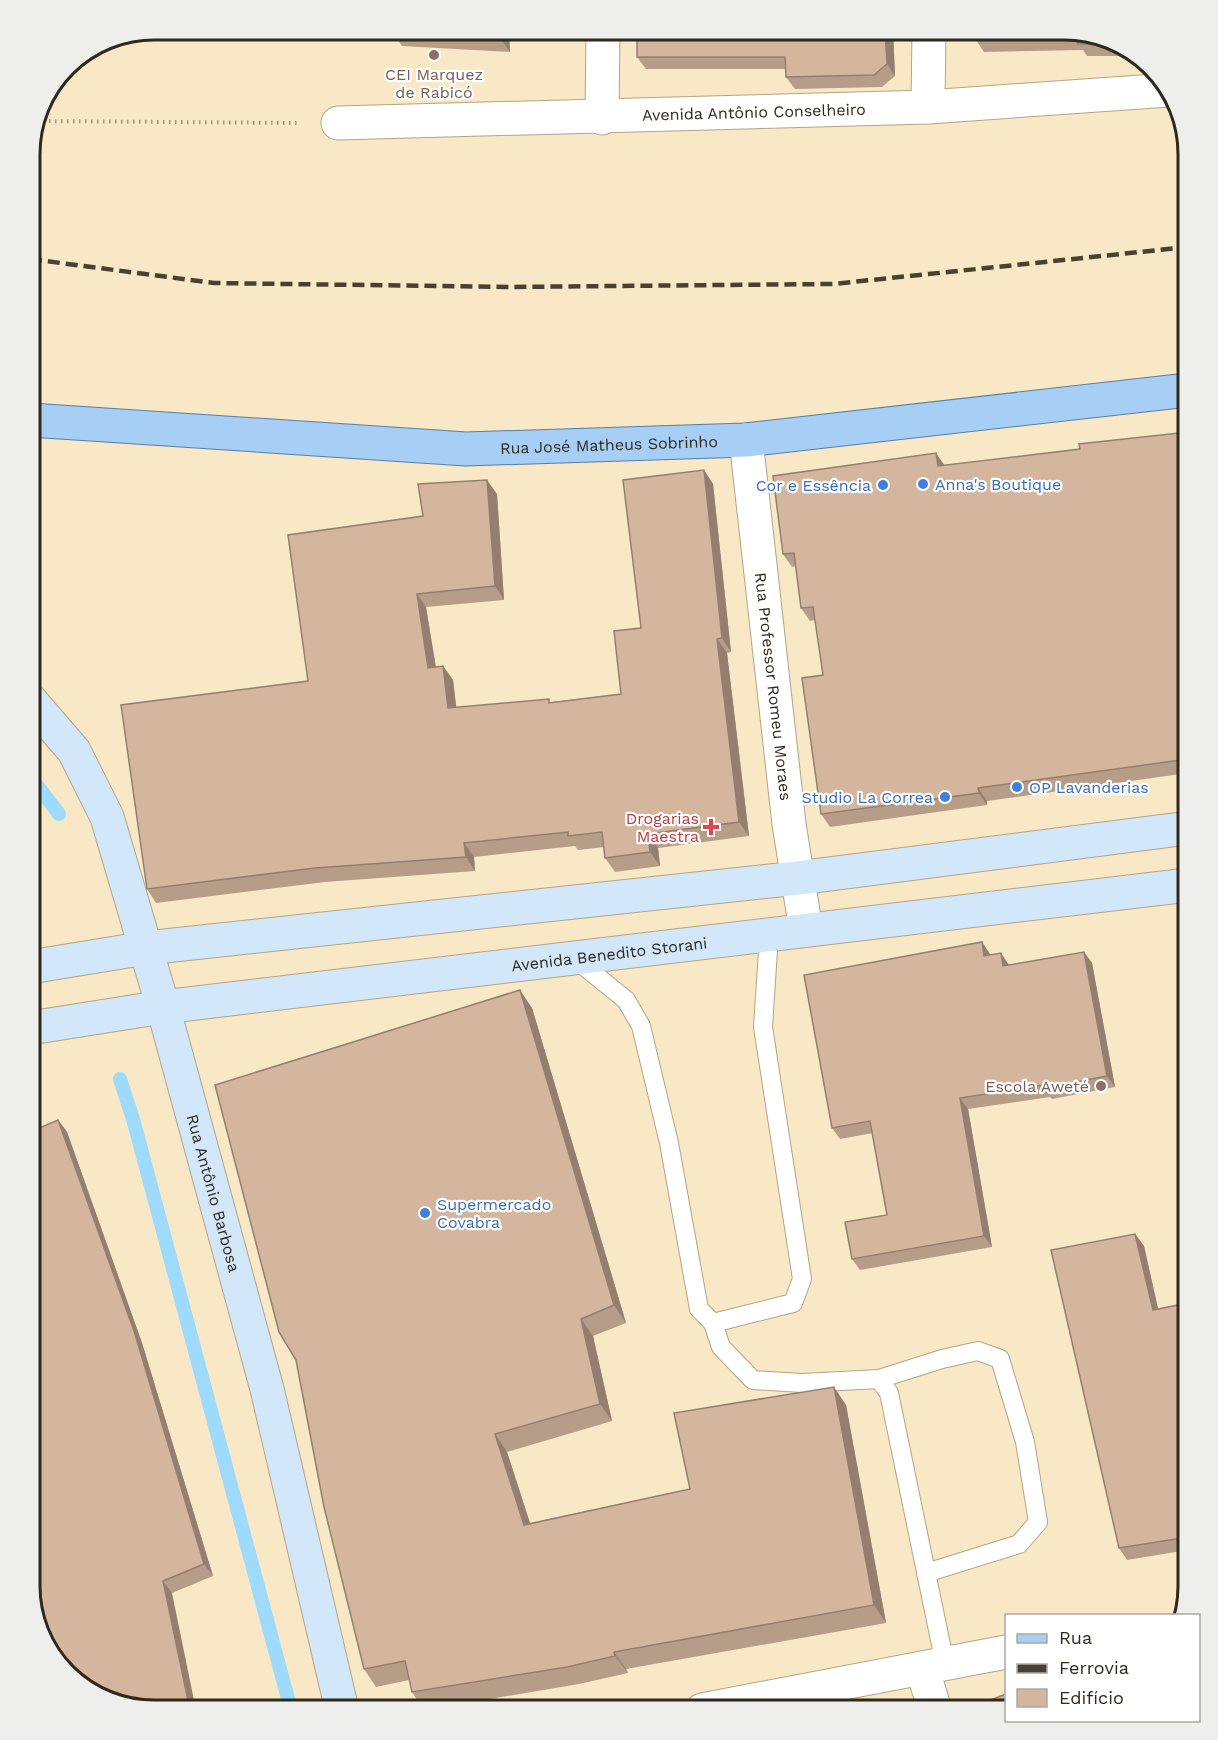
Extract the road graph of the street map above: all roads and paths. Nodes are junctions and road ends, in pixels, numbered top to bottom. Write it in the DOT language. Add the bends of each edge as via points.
graph roads {
  1 [pos="603,41"];
  2 [pos="929,41"];
  3 [pos="1158,91"];
  4 [pos="928,107"];
  5 [pos="602,118"];
  6 [pos="45,121"];
  7 [pos="338,123"];
  8 [pos="1178,391"];
  9 [pos="41,421"];
  10 [pos="746,440"];
  11 [pos="41,712"];
  12 [pos="1178,829"];
  13 [pos="798,878"];
  14 [pos="1178,886"];
  15 [pos="806,930"];
  16 [pos="769,935"];
  17 [pos="146,948"];
  18 [pos="574,958"];
  19 [pos="40,966"];
  20 [pos="163,1007"];
  21 [pos="40,1026"];
  22 [pos="713,1323"];
  23 [pos="879,1380"];
  24 [pos="926,1573"];
  25 [pos="1005,1652"];
  26 [pos="933,1666"];
  27 [pos="339,1699"];
  28 [pos="756,1700"];
  29 [pos="935,1700"];
  1 -- 5 [label="street"];
  2 -- 4 [label="street"];
  3 -- 4 [label="street, Avenida Antônio Conselheiro"];
  4 -- 5 [label="street, Avenida Antônio Conselheiro"];
  5 -- 7 [label="street, Avenida Antônio Conselheiro"];
  6 -- 7 [label="path"];
  8 -- 10 [label="main road, Rua José Matheus Sobrinho"];
  9 -- 10 [label="main road, Rua José Matheus Sobrinho" via="466,449"];
  10 -- 13 [label="street, Rua Professor Romeu Moraes"];
  11 -- 17 [label="main road, Rua Antônio Barbosa" via="74,751 107,817"];
  12 -- 13 [label="main road"];
  13 -- 15 [label="street, Rua Professor Romeu Moraes"];
  13 -- 17 [label="main road"];
  14 -- 15 [label="main road, Avenida Benedito Storani"];
  15 -- 16 [label="main road, Avenida Benedito Storani"];
  16 -- 18 [label="main road, Avenida Benedito Storani"];
  16 -- 22 [label="lane" via="764,1028 802,1280 793,1303"];
  17 -- 19 [label="main road"];
  17 -- 20 [label="main road, Rua Antônio Barbosa"];
  18 -- 20 [label="main road, Avenida Benedito Storani"];
  18 -- 22 [label="lane" via="626,1000 641,1026 669,1143 699,1309"];
  20 -- 21 [label="main road, Avenida Benedito Storani"];
  20 -- 27 [label="main road, Rua Antônio Barbosa" via="267,1389"];
  22 -- 23 [label="lane" via="721,1347 753,1380"];
  23 -- 24 [label="lane" via="888,1393"];
  23 -- 24 [label="lane" via="978,1351 1000,1359 1025,1442 1038,1522 1019,1544"];
  24 -- 26 [label="lane"];
  25 -- 26 [label="street"];
  26 -- 28 [label="street"];
  26 -- 29 [label="street"];
}
